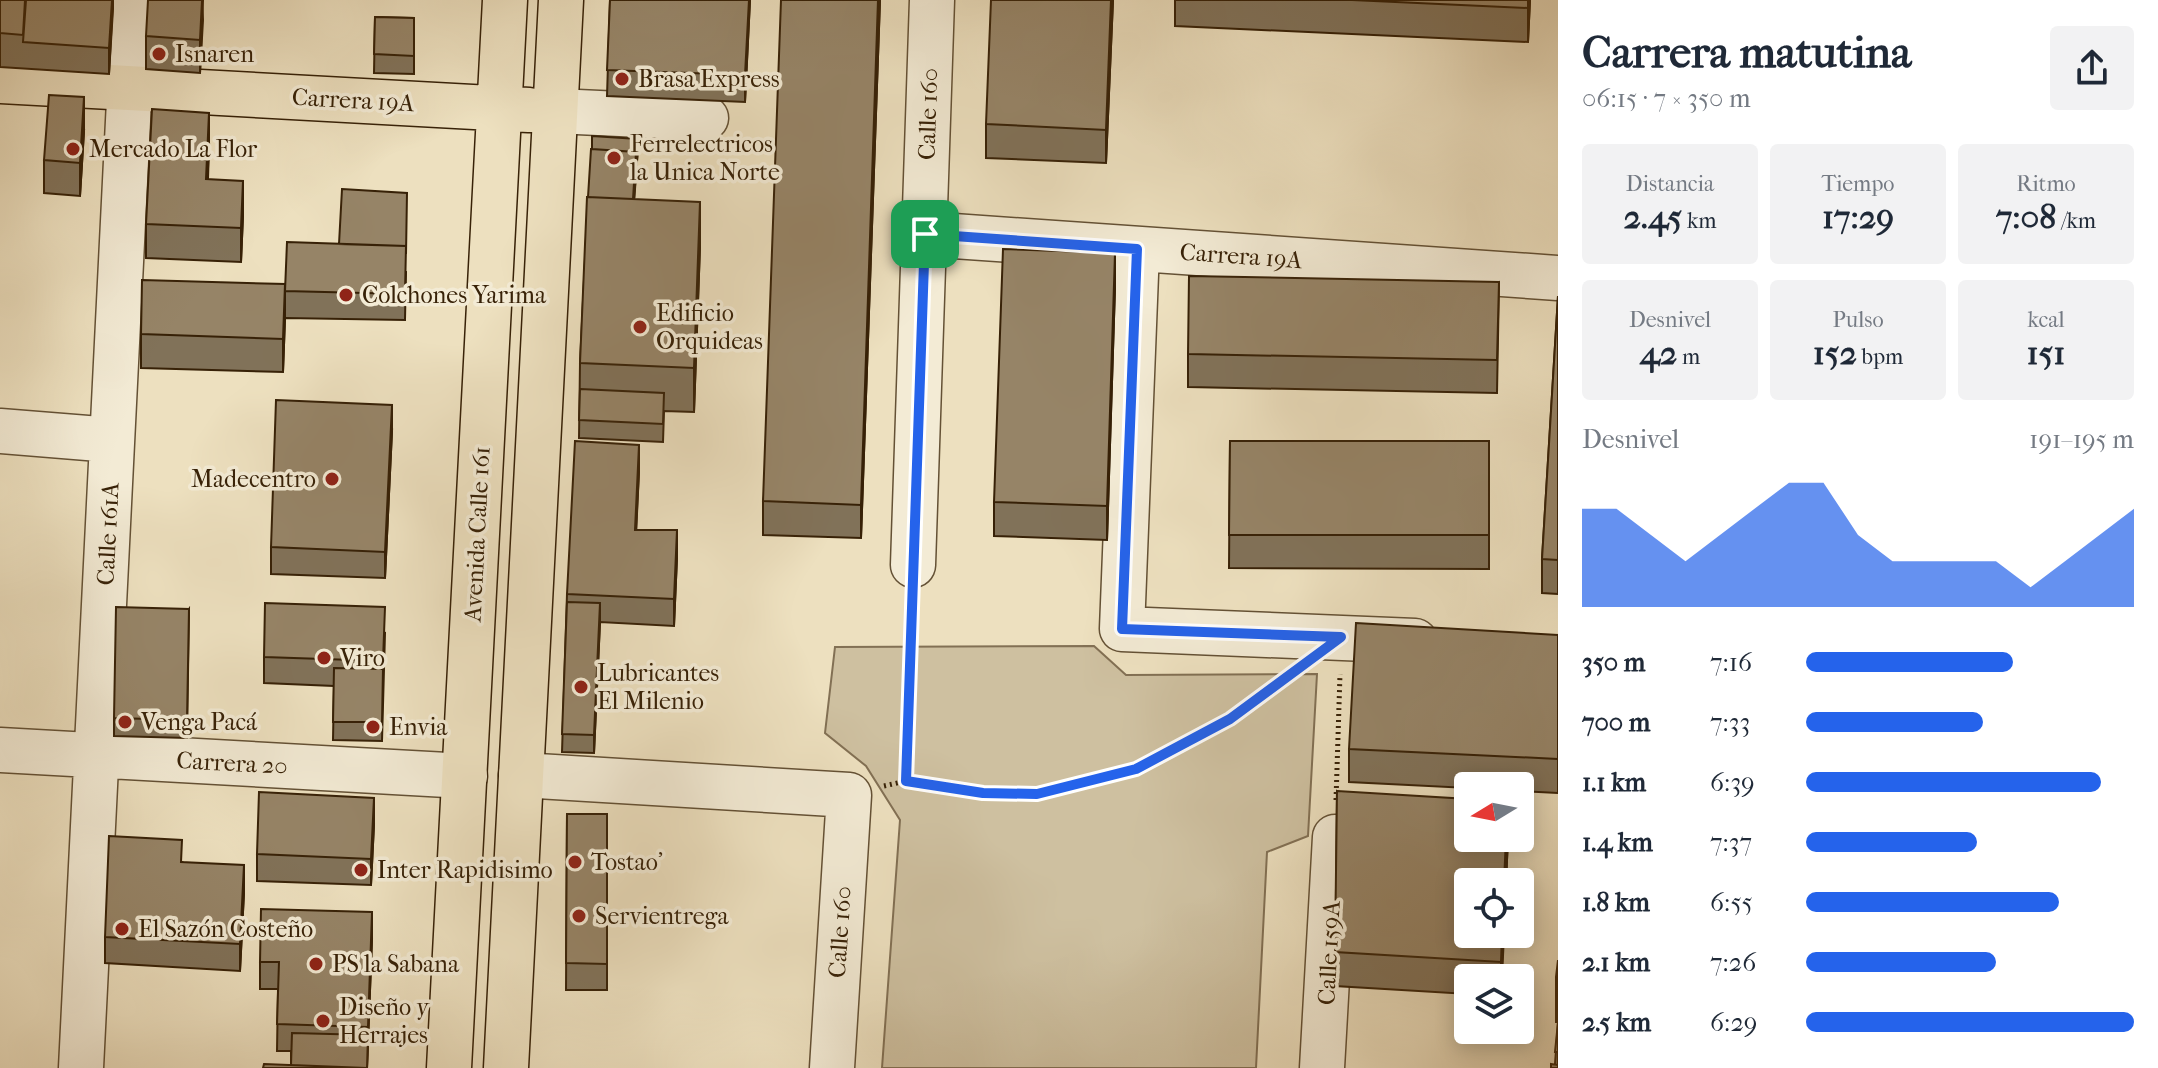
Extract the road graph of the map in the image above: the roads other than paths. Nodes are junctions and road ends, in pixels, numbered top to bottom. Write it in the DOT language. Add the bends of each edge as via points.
graph roads {
  1 [pos="134,0"];
  2 [pos="505,0"];
  3 [pos="561,0"];
  4 [pos="932,0"];
  5 [pos="0,81"];
  6 [pos="130,88"];
  7 [pos="500,108"];
  8 [pos="556,111"];
  9 [pos="706,118"];
  10 [pos="925,234"];
  11 [pos="1137,249"];
  12 [pos="1558,278"];
  13 [pos="0,431"];
  14 [pos="112,440"];
  15 [pos="913,565"];
  16 [pos="1449,642"];
  17 [pos="0,750"];
  18 [pos="96,755"];
  19 [pos="521,775"];
  20 [pos="465,776"];
  21 [pos="1335,837"];
  22 [pos="81,1068"];
  23 [pos="449,1068"];
  24 [pos="506,1068"];
  25 [pos="832,1068"];
  26 [pos="1322,1068"];
  1 -- 6 [label="street, Calle 161A"];
  2 -- 7 [label="main road, Avenida Calle 161"];
  3 -- 8 [label="main road"];
  4 -- 10 [label="street, Calle 160"];
  5 -- 6 [label="main road, Carrera 19A"];
  6 -- 7 [label="main road, Carrera 19A"];
  6 -- 14 [label="street, Calle 161A"];
  7 -- 8 [label="main road, Carrera 19A"];
  7 -- 20 [label="main road, Avenida Calle 161"];
  8 -- 9 [label="street, Carrera 19A"];
  8 -- 19 [label="main road"];
  10 -- 11 [label="street, Carrera 19A"];
  10 -- 15 [label="street, Calle 160"];
  11 -- 12 [label="street, Carrera 19A"];
  11 -- 16 [label="street" via="1122,629"];
  13 -- 14 [label="street"];
  14 -- 18 [label="street, Calle 161A"];
  17 -- 18 [label="street, Carrera 20"];
  18 -- 20 [label="street, Carrera 20"];
  18 -- 22 [label="street, Calle 161A"];
  19 -- 24 [label="main road"];
  19 -- 25 [label="street, Calle 160" via="849,795"];
  20 -- 23 [label="main road, Avenida Calle 161"];
  21 -- 26 [label="street, Calle 159A"];
}
